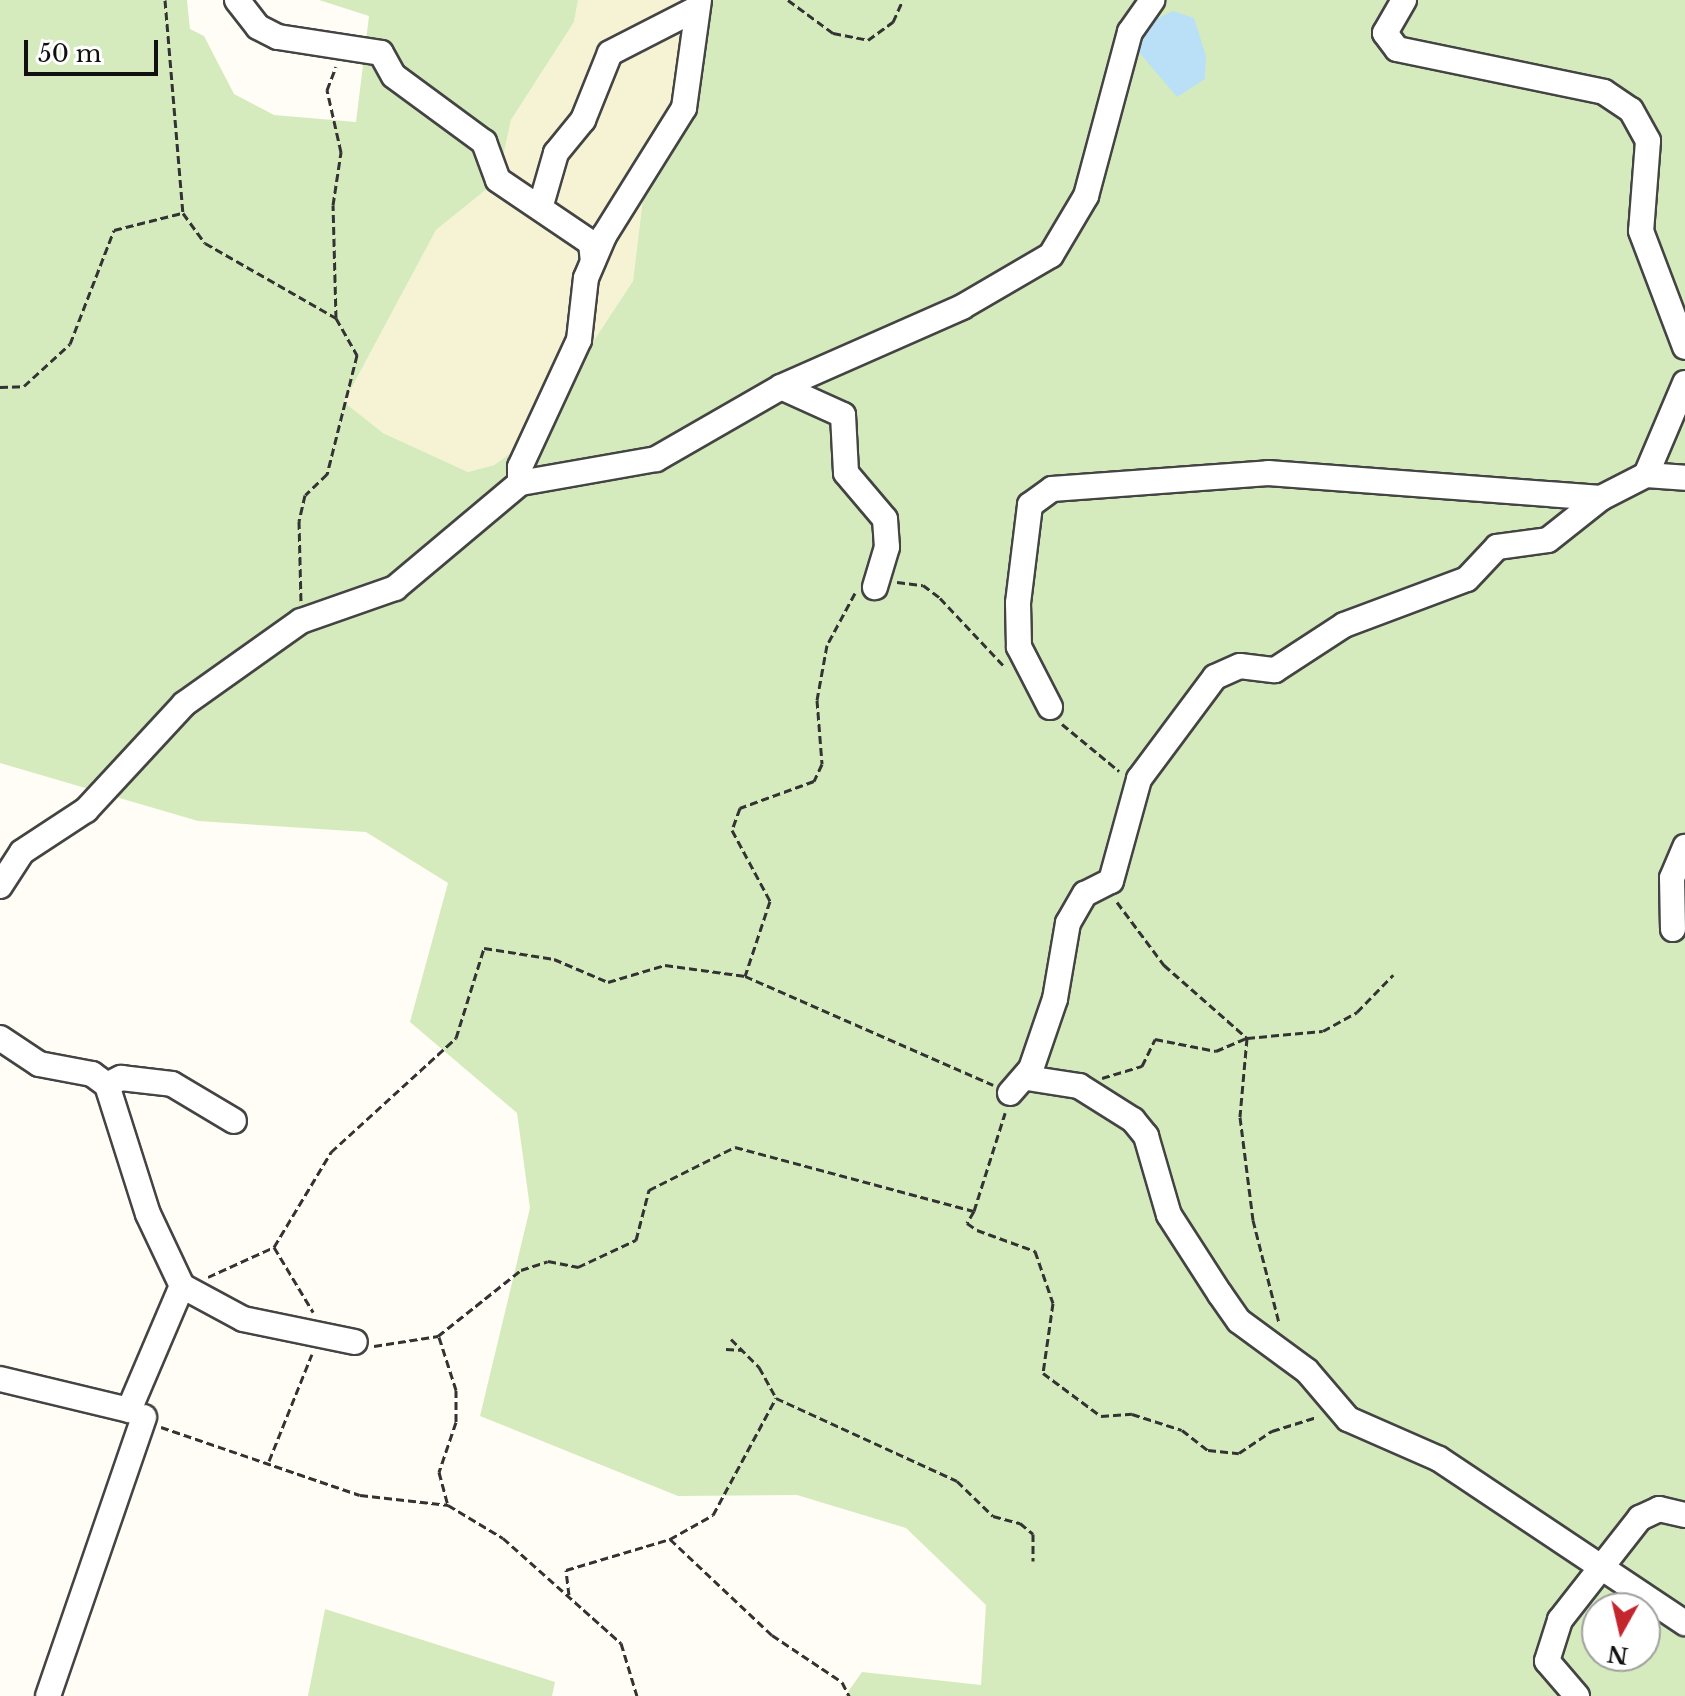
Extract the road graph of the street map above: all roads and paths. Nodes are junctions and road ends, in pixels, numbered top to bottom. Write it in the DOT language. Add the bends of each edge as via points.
graph roads {
  1 [pos="165,0"];
  2 [pos="237,0"];
  3 [pos="788,0"];
  4 [pos="903,0"];
  5 [pos="1152,0"];
  6 [pos="1404,0"];
  7 [pos="696,6"];
  8 [pos="343,48"];
  9 [pos="541,205"];
  10 [pos="183,213"];
  11 [pos="593,261"];
  12 [pos="336,318"];
  13 [pos="1685,347"];
  14 [pos="1685,385"];
  15 [pos="0,387"];
  16 [pos="781,387"];
  17 [pos="530,444"];
  18 [pos="571,469"];
  19 [pos="1646,475"];
  20 [pos="1685,478"];
  21 [pos="520,483"];
  22 [pos="1601,498"];
  23 [pos="875,587"];
  24 [pos="301,621"];
  25 [pos="1008,670"];
  26 [pos="1050,707"];
  27 [pos="1139,779"];
  28 [pos="1685,847"];
  29 [pos="1111,881"];
  30 [pos="0,886"];
  31 [pos="1673,929"];
  32 [pos="1393,975"];
  33 [pos="745,976"];
  34 [pos="0,1038"];
  35 [pos="1247,1038"];
  36 [pos="1086,1077"];
  37 [pos="107,1085"];
  38 [pos="1019,1085"];
  39 [pos="234,1121"];
  40 [pos="974,1211"];
  41 [pos="274,1247"];
  42 [pos="182,1286"];
  43 [pos="319,1330"];
  44 [pos="1282,1331"];
  45 [pos="438,1336"];
  46 [pos="731,1339"];
  47 [pos="355,1342"];
  48 [pos="726,1349"];
  49 [pos="747,1351"];
  50 [pos="0,1379"];
  51 [pos="776,1398"];
  52 [pos="144,1417"];
  53 [pos="1348,1419"];
  54 [pos="269,1461"];
  55 [pos="448,1505"];
  56 [pos="1685,1515"];
  57 [pos="670,1539"];
  58 [pos="1033,1561"];
  59 [pos="1597,1564"];
  60 [pos="569,1597"];
  61 [pos="1685,1623"];
  62 [pos="48,1696"];
  63 [pos="637,1696"];
  64 [pos="849,1696"];
  65 [pos="1577,1696"];
  1 -- 10 [label="path"];
  2 -- 8 [label="street" via="258,27 278,37"];
  3 -- 4 [label="path" via="833,33 868,40 893,22"];
  5 -- 16 [label="street" via="1130,32 1086,196 1051,255 962,307"];
  6 -- 13 [label="street" via="1385,33 1397,49 1604,92 1631,110 1648,141 1641,231"];
  7 -- 9 [label="street" via="610,53 583,120 556,153"];
  7 -- 11 [label="street" via="684,108"];
  8 -- 9 [label="street" via="381,53 394,76 484,142 498,180"];
  8 -- 12 [label="path" via="327,90 341,152 333,205"];
  9 -- 11 [label="street" via="591,243"];
  10 -- 12 [label="path" via="205,243"];
  10 -- 15 [label="path" via="114,230 70,344 24,386"];
  11 -- 17 [label="street" via="579,340"];
  12 -- 24 [label="path" via="357,355 327,474 305,495 299,521"];
  14 -- 19 [label="street"];
  16 -- 18 [label="street" via="656,459"];
  16 -- 23 [label="street" via="843,415 846,473 885,519 887,547"];
  17 -- 18 [label="street"];
  17 -- 21 [label="street"];
  18 -- 21 [label="street"];
  19 -- 20 [label="street"];
  19 -- 22 [label="street"];
  21 -- 24 [label="street" via="395,588"];
  22 -- 26 [label="street" via="1268,473 1052,489 1030,505 1018,603 1019,647"];
  22 -- 27 [label="street" via="1548,540 1497,547 1467,579 1344,625 1275,670 1240,666 1215,677"];
  23 -- 25 [label="path" via="923,585"];
  23 -- 33 [label="path" via="848,595 827,645 817,700 822,764 814,781 740,808 732,830 770,901"];
  24 -- 30 [label="street" via="184,704 86,810 22,852"];
  26 -- 27 [label="path" via="1104,766"];
  27 -- 29 [label="street"];
  28 -- 31 [label="street" via="1672,878"];
  29 -- 35 [label="path" via="1121,915 1164,965"];
  29 -- 38 [label="street" via="1085,894 1068,923 1055,999"];
  32 -- 35 [label="path" via="1357,1012 1323,1031"];
  33 -- 38 [label="path"];
  33 -- 41 [label="path" via="665,965 608,982 554,959 484,948 456,1038 331,1152"];
  34 -- 37 [label="street" via="39,1064 92,1074"];
  35 -- 36 [label="path" via="1216,1051 1155,1039 1142,1066"];
  35 -- 44 [label="path" via="1243,1145 1260,1258"];
  37 -- 39 [label="street" via="121,1078 172,1084"];
  37 -- 42 [label="street" via="148,1214"];
  38 -- 40 [label="path"];
  38 -- 53 [label="street" via="1079,1086 1133,1120 1146,1136 1169,1215 1239,1321 1307,1371"];
  40 -- 45 [label="path" via="735,1147 649,1190 636,1240 578,1267 548,1261 521,1270"];
  40 -- 53 [label="path" via="967,1223 977,1230 1035,1251 1053,1303 1043,1373 1101,1416 1132,1414 1182,1430 1208,1450 1239,1453 1272,1431 1312,1417"];
  41 -- 42 [label="path"];
  41 -- 43 [label="path" via="310,1300"];
  42 -- 43 [label="street" via="243,1319"];
  42 -- 50 [label="street" via="129,1410"];
  43 -- 47 [label="street"];
  43 -- 54 [label="path"];
  45 -- 47 [label="path" via="376,1346"];
  45 -- 55 [label="path" via="456,1390 456,1422 439,1472"];
  46 -- 49 [label="path"];
  48 -- 49 [label="path"];
  49 -- 51 [label="path"];
  51 -- 57 [label="path" via="713,1515"];
  51 -- 58 [label="path" via="957,1481 993,1516 1033,1534"];
  52 -- 54 [label="path"];
  52 -- 62 [label="street"];
  53 -- 59 [label="street" via="1439,1459"];
  54 -- 55 [label="path" via="360,1495"];
  55 -- 60 [label="path" via="503,1538"];
  56 -- 59 [label="street" via="1659,1509 1640,1518"];
  57 -- 60 [label="path" via="566,1570"];
  57 -- 64 [label="path" via="772,1635 842,1682"];
  59 -- 61 [label="street"];
  59 -- 65 [label="street" via="1549,1639 1547,1661"];
  60 -- 63 [label="path" via="621,1643"];
}
